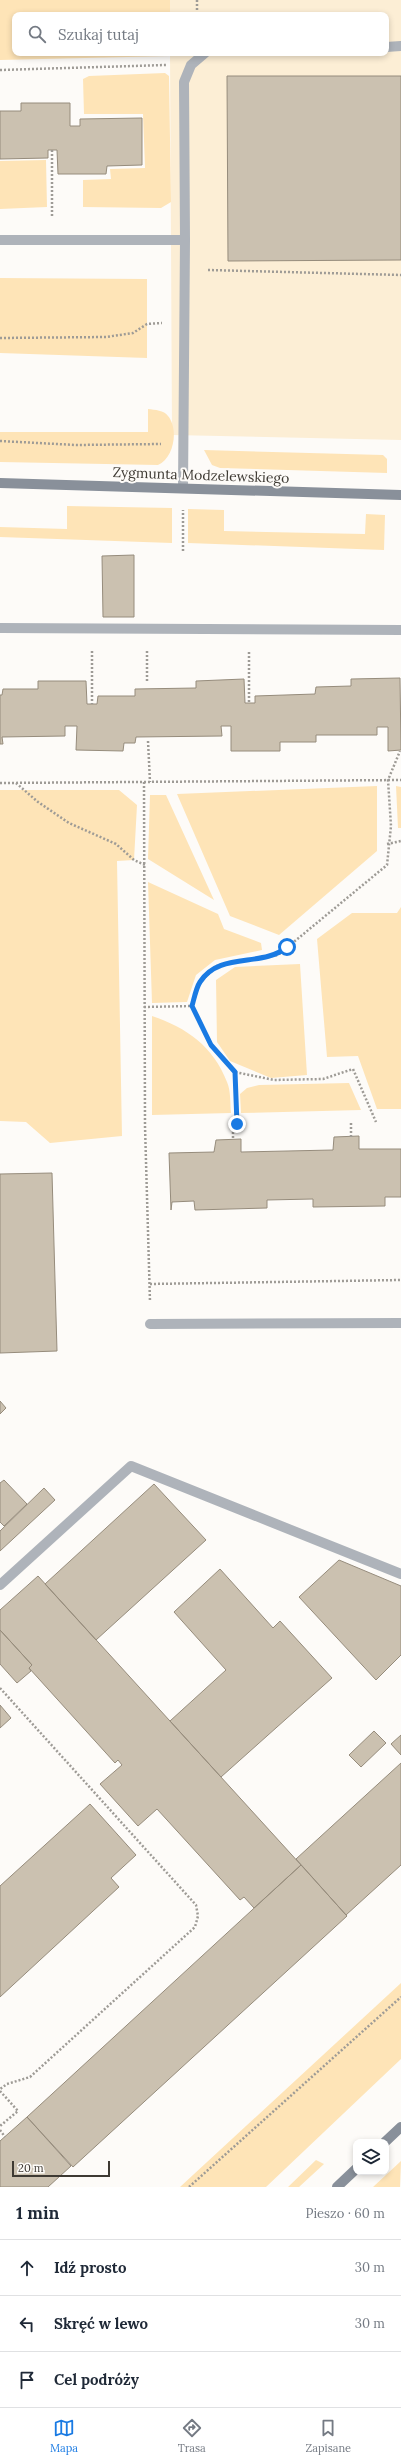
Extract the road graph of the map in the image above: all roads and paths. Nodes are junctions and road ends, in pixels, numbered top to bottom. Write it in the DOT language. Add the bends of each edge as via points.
graph roads {
  1 [pos="197,0"];
  2 [pos="197,12"];
  3 [pos="401,46"];
  4 [pos="389,47"];
  5 [pos="201,56"];
  6 [pos="191,65"];
  7 [pos="0,70"];
  8 [pos="52,150"];
  9 [pos="0,240"];
  10 [pos="52,240"];
  11 [pos="185,240"];
  12 [pos="185,269"];
  13 [pos="401,274"];
  14 [pos="185,322"];
  15 [pos="0,338"];
  16 [pos="0,442"];
  17 [pos="184,443"];
  18 [pos="0,483"];
  19 [pos="184,488"];
  20 [pos="401,495"];
  21 [pos="183,551"];
  22 [pos="0,628"];
  23 [pos="92,628"];
  24 [pos="146,629"];
  25 [pos="401,630"];
  26 [pos="249,678"];
  27 [pos="147,680"];
  28 [pos="249,703"];
  29 [pos="92,704"];
  30 [pos="148,741"];
  31 [pos="400,751"];
  32 [pos="388,780"];
  33 [pos="401,780"];
  34 [pos="16,782"];
  35 [pos="144,782"];
  36 [pos="150,782"];
  37 [pos="0,783"];
  38 [pos="401,842"];
  39 [pos="387,844"];
  40 [pos="145,865"];
  41 [pos="192,1006"];
  42 [pos="144,1007"];
  43 [pos="235,1072"];
  44 [pos="351,1122"];
  45 [pos="376,1122"];
  46 [pos="233,1124"];
  47 [pos="237,1124"];
  48 [pos="350,1137"];
  49 [pos="233,1139"];
  50 [pos="401,1280"];
  51 [pos="150,1284"];
  52 [pos="401,1322"];
  53 [pos="150,1324"];
  54 [pos="401,1574"];
  55 [pos="0,1585"];
  56 [pos="0,1688"];
  57 [pos="401,1997"];
  58 [pos="0,2090"];
  59 [pos="0,2126"];
  60 [pos="401,2127"];
  61 [pos="0,2130"];
  62 [pos="5,2136"];
  63 [pos="388,2139"];
  64 [pos="353,2172"];
  65 [pos="189,2187"];
  66 [pos="337,2187"];
  1 -- 2 [label="path"];
  3 -- 4 [label="street"];
  5 -- 6 [label="street"];
  6 -- 7 [label="path"];
  6 -- 11 [label="street" via="184,82"];
  8 -- 10 [label="path"];
  9 -- 10 [label="street"];
  10 -- 11 [label="street"];
  11 -- 12 [label="street"];
  12 -- 13 [label="path"];
  12 -- 14 [label="street"];
  14 -- 15 [label="path" via="147,324 133,333 106,337"];
  14 -- 17 [label="street"];
  16 -- 17 [label="path" via="76,445"];
  17 -- 19 [label="street"];
  18 -- 19 [label="street, Zygmunta Modzelewskiego"];
  19 -- 20 [label="street, Zygmunta Modzelewskiego"];
  19 -- 21 [label="path"];
  22 -- 23 [label="street"];
  23 -- 24 [label="street"];
  23 -- 29 [label="path"];
  24 -- 25 [label="street"];
  24 -- 27 [label="path"];
  26 -- 28 [label="path"];
  30 -- 36 [label="path"];
  31 -- 32 [label="path"];
  32 -- 33 [label="path"];
  32 -- 36 [label="path"];
  32 -- 39 [label="path" via="391,826"];
  34 -- 35 [label="path"];
  34 -- 37 [label="path"];
  34 -- 40 [label="path" via="38,802 69,823 116,844 134,860"];
  35 -- 36 [label="path"];
  35 -- 40 [label="path"];
  38 -- 39 [label="path"];
  39 -- 41 [label="path" via="386,865 278,955 218,965 200,982"];
  40 -- 42 [label="path"];
  41 -- 42 [label="path"];
  41 -- 43 [label="path" via="211,1045"];
  42 -- 51 [label="path"];
  43 -- 45 [label="path" via="274,1080 323,1078 353,1069"];
  43 -- 47 [label="path"];
  44 -- 48 [label="path"];
  46 -- 49 [label="path"];
  50 -- 51 [label="path"];
  51 -- 53 [label="path"];
  52 -- 53 [label="street"];
  54 -- 55 [label="street" via="131,1466"];
  56 -- 58 [label="path" via="196,1905 198,1916 195,1927 30,2077 7,2084"];
  57 -- 65 [label="path"];
  58 -- 59 [label="path" via="18,2111"];
  60 -- 63 [label="street"];
  61 -- 62 [label="path"];
  64 -- 66 [label="street"];
}
